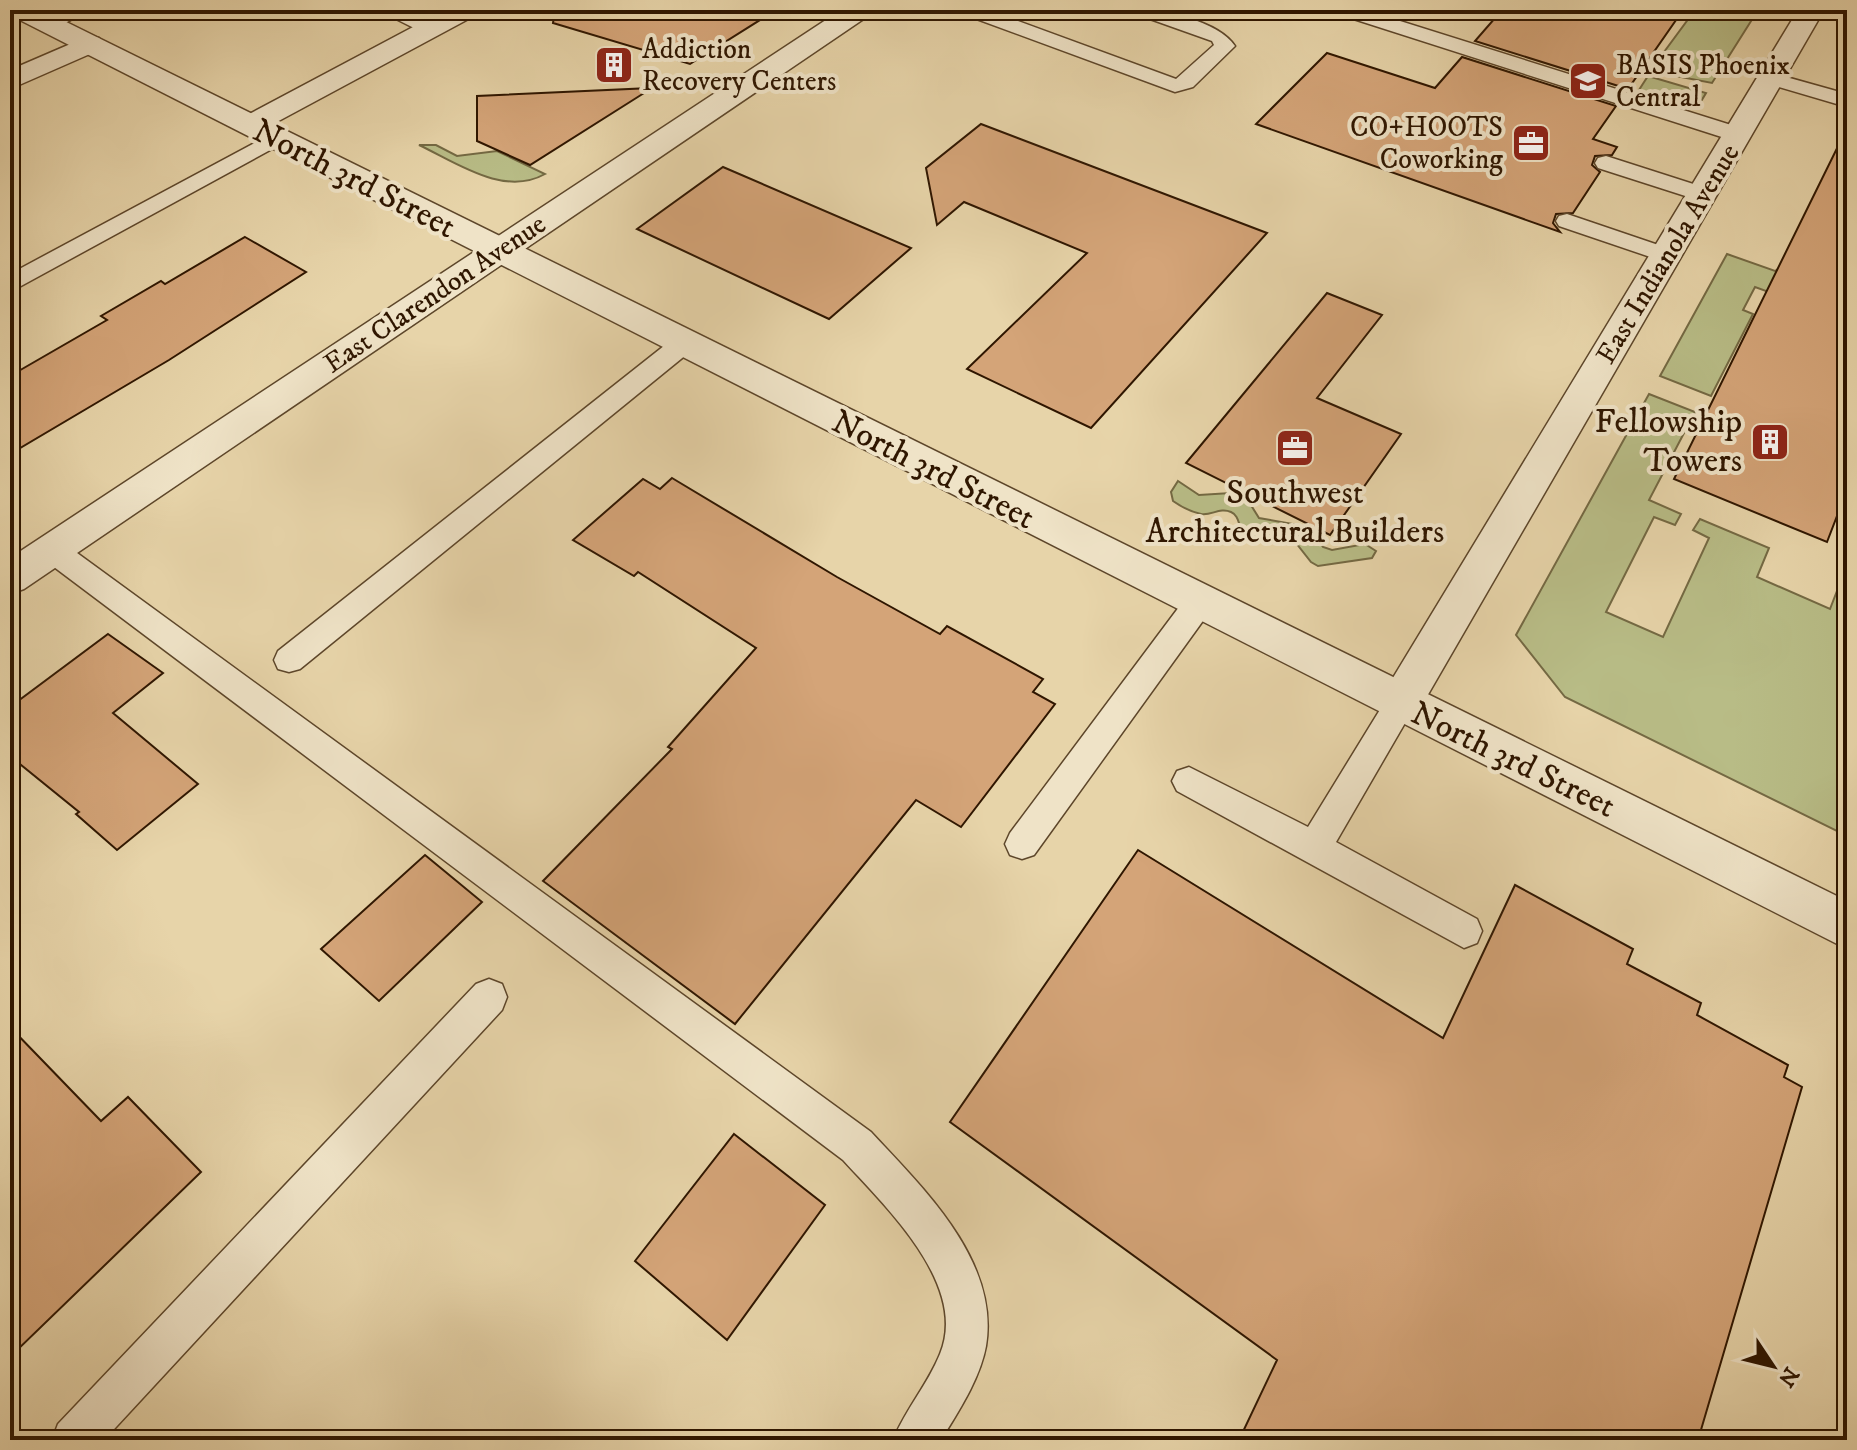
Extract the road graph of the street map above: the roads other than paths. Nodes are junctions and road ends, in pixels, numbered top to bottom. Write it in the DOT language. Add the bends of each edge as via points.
graph roads {
  1 [pos="388,10"];
  2 [pos="465,10"];
  3 [pos="859,10"];
  4 [pos="970,10"];
  5 [pos="1044,10"];
  6 [pos="1143,10"];
  7 [pos="1345,10"];
  8 [pos="1811,10"];
  9 [pos="60,22"];
  10 [pos="431,29"];
  11 [pos="1019,29"];
  12 [pos="1772,79"];
  13 [pos="10,81"];
  14 [pos="1847,101"];
  15 [pos="263,132"];
  16 [pos="1739,135"];
  17 [pos="1606,163"];
  18 [pos="1704,195"];
  19 [pos="1567,221"];
  20 [pos="498,252"];
  21 [pos="1668,256"];
  22 [pos="10,284"];
  23 [pos="683,344"];
  24 [pos="52,550"];
  25 [pos="10,578"];
  26 [pos="1199,603"];
  27 [pos="289,660"];
  28 [pos="1400,704"];
  29 [pos="1189,781"];
  30 [pos="1022,844"];
  31 [pos="1314,848"];
  32 [pos="1847,926"];
  33 [pos="1464,931"];
  34 [pos="489,997"];
  35 [pos="74,1440"];
  36 [pos="915,1440"];
  1 -- 10 [label="lane"];
  2 -- 10 [label="street"];
  3 -- 20 [label="street, East Clarendon Avenue"];
  4 -- 11 [label="lane"];
  5 -- 11 [label="lane"];
  6 -- 11 [label="lane" via="1219,37 1225,46 1186,83 1175,86"];
  7 -- 16 [label="lane"];
  8 -- 12 [label="street, East Indianola Avenue"];
  9 -- 13 [label="street"];
  9 -- 15 [label="street, North 3rd Street"];
  10 -- 15 [label="street"];
  12 -- 14 [label="lane"];
  12 -- 16 [label="street, East Indianola Avenue"];
  15 -- 20 [label="street, North 3rd Street"];
  15 -- 22 [label="lane"];
  16 -- 18 [label="street, East Indianola Avenue"];
  17 -- 18 [label="lane"];
  18 -- 21 [label="street, East Indianola Avenue"];
  19 -- 21 [label="lane"];
  20 -- 23 [label="street, North 3rd Street"];
  20 -- 24 [label="street, East Clarendon Avenue"];
  21 -- 28 [label="street, East Indianola Avenue"];
  23 -- 26 [label="street, North 3rd Street"];
  23 -- 27 [label="lane"];
  24 -- 25 [label="street, East Clarendon Avenue"];
  24 -- 36 [label="lane" via="857,1146 924,1220 960,1286 964,1347"];
  26 -- 28 [label="street, North 3rd Street"];
  26 -- 30 [label="lane"];
  28 -- 31 [label="lane"];
  28 -- 32 [label="street, North 3rd Street"];
  29 -- 31 [label="lane"];
  31 -- 33 [label="lane"];
  34 -- 35 [label="lane"];
}
